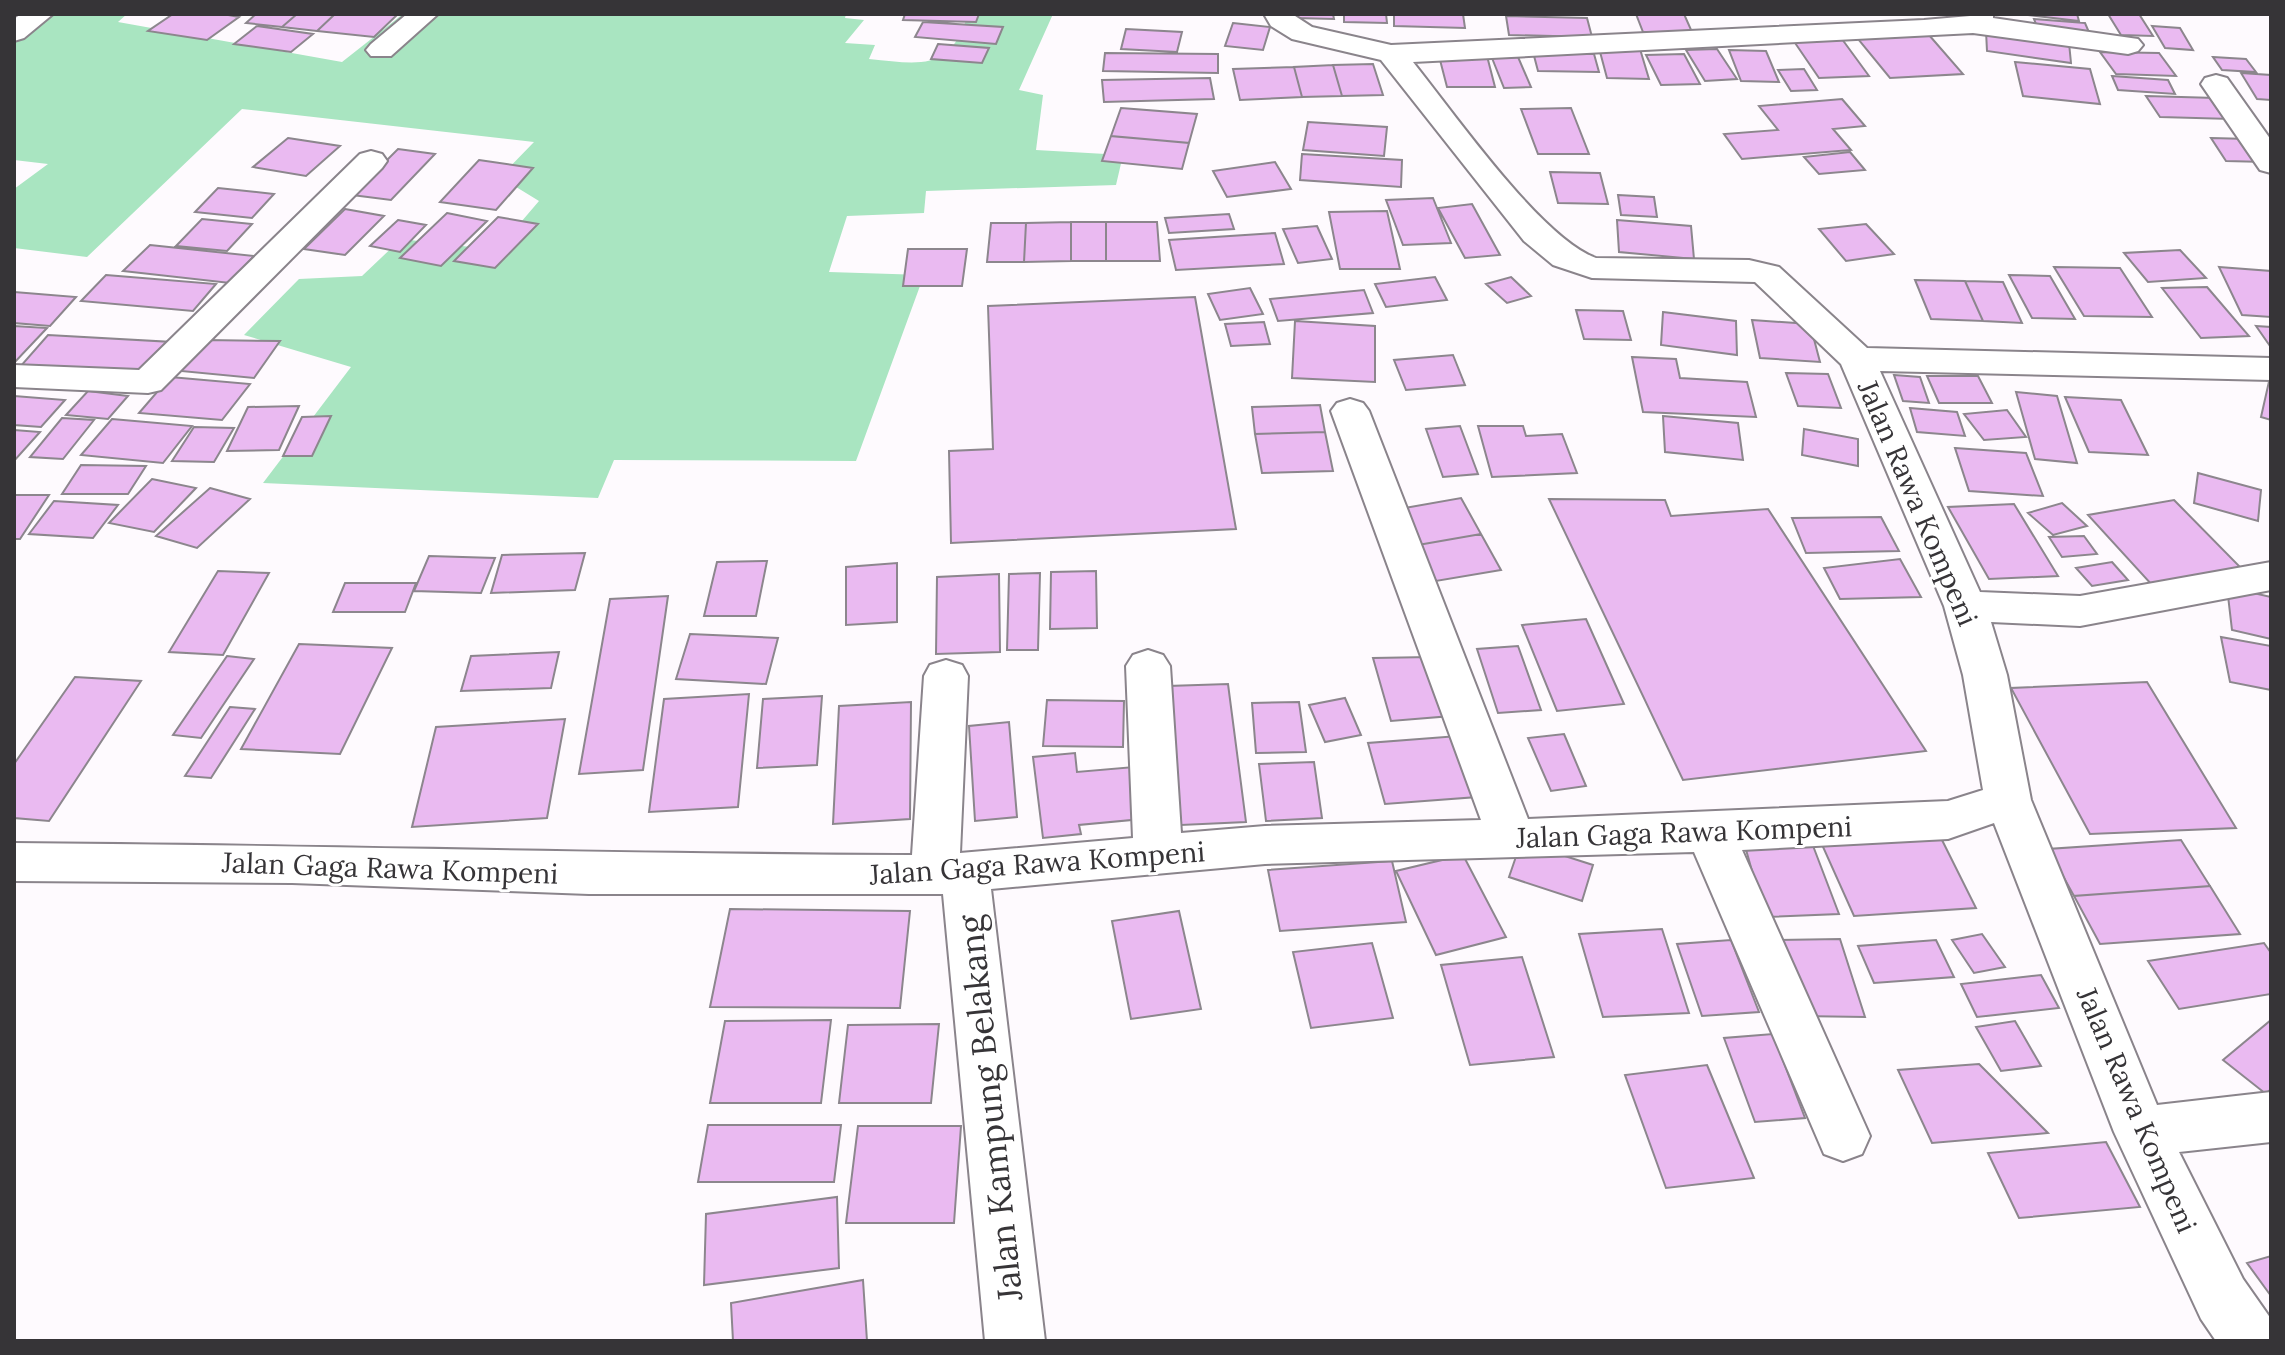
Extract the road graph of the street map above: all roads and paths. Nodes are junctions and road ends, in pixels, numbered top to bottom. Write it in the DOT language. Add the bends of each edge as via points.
graph roads {
  1 [pos="39,14"];
  2 [pos="424,14"];
  3 [pos="1278,14"];
  4 [pos="1976,19"];
  5 [pos="14,32"];
  6 [pos="2128,45"];
  7 [pos="381,50"];
  8 [pos="1391,54"];
  9 [pos="2216,84"];
  10 [pos="371,161"];
  11 [pos="2271,163"];
  12 [pos="1857,359"];
  13 [pos="2271,369"];
  14 [pos="14,376"];
  15 [pos="1350,411"];
  16 [pos="2271,576"];
  17 [pos="1965,606"];
  18 [pos="1148,666"];
  19 [pos="946,676"];
  20 [pos="2008,800"];
  21 [pos="1710,833"];
  22 [pos="1512,839"];
  23 [pos="1158,856"];
  24 [pos="14,862"];
  25 [pos="950,875"];
  26 [pos="2271,1117"];
  27 [pos="2141,1132"];
  28 [pos="1843,1136"];
  29 [pos="1015,1341"];
  30 [pos="2251,1341"];
  1 -- 5 [label="street"];
  2 -- 7 [label="street"];
  3 -- 8 [label="street" via="1302,33"];
  4 -- 6 [label="street"];
  4 -- 8 [label="street" via="1723,41"];
  8 -- 12 [label="street" via="1536,234 1565,258 1592,268 1767,274"];
  9 -- 11 [label="street"];
  10 -- 14 [label="street" via="148,382"];
  12 -- 13 [label="street, Jalan Rawa Kompeni"];
  12 -- 17 [label="street, Jalan Rawa Kompeni"];
  15 -- 22 [label="street"];
  16 -- 17 [label="street" via="2080,611"];
  17 -- 20 [label="street, Jalan Rawa Kompeni" via="1985,675"];
  18 -- 23 [label="street"];
  19 -- 25 [label="street, Jalan Kampung Belakang"];
  20 -- 21 [label="street, Jalan Gaga Rawa Kompeni" via="1948,820"];
  20 -- 27 [label="street, Jalan Rawa Kompeni"];
  21 -- 22 [label="street, Jalan Gaga Rawa Kompeni"];
  21 -- 28 [label="street"];
  22 -- 23 [label="street, Jalan Gaga Rawa Kompeni" via="1265,845"];
  23 -- 25 [label="street, Jalan Gaga Rawa Kompeni"];
  24 -- 25 [label="street, Jalan Gaga Rawa Kompeni" via="589,874"];
  25 -- 29 [label="street, Jalan Kampung Belakang" via="988,1062"];
  26 -- 27 [label="street"];
  27 -- 30 [label="street, Jalan Rawa Kompeni" via="2222,1299"];
}
